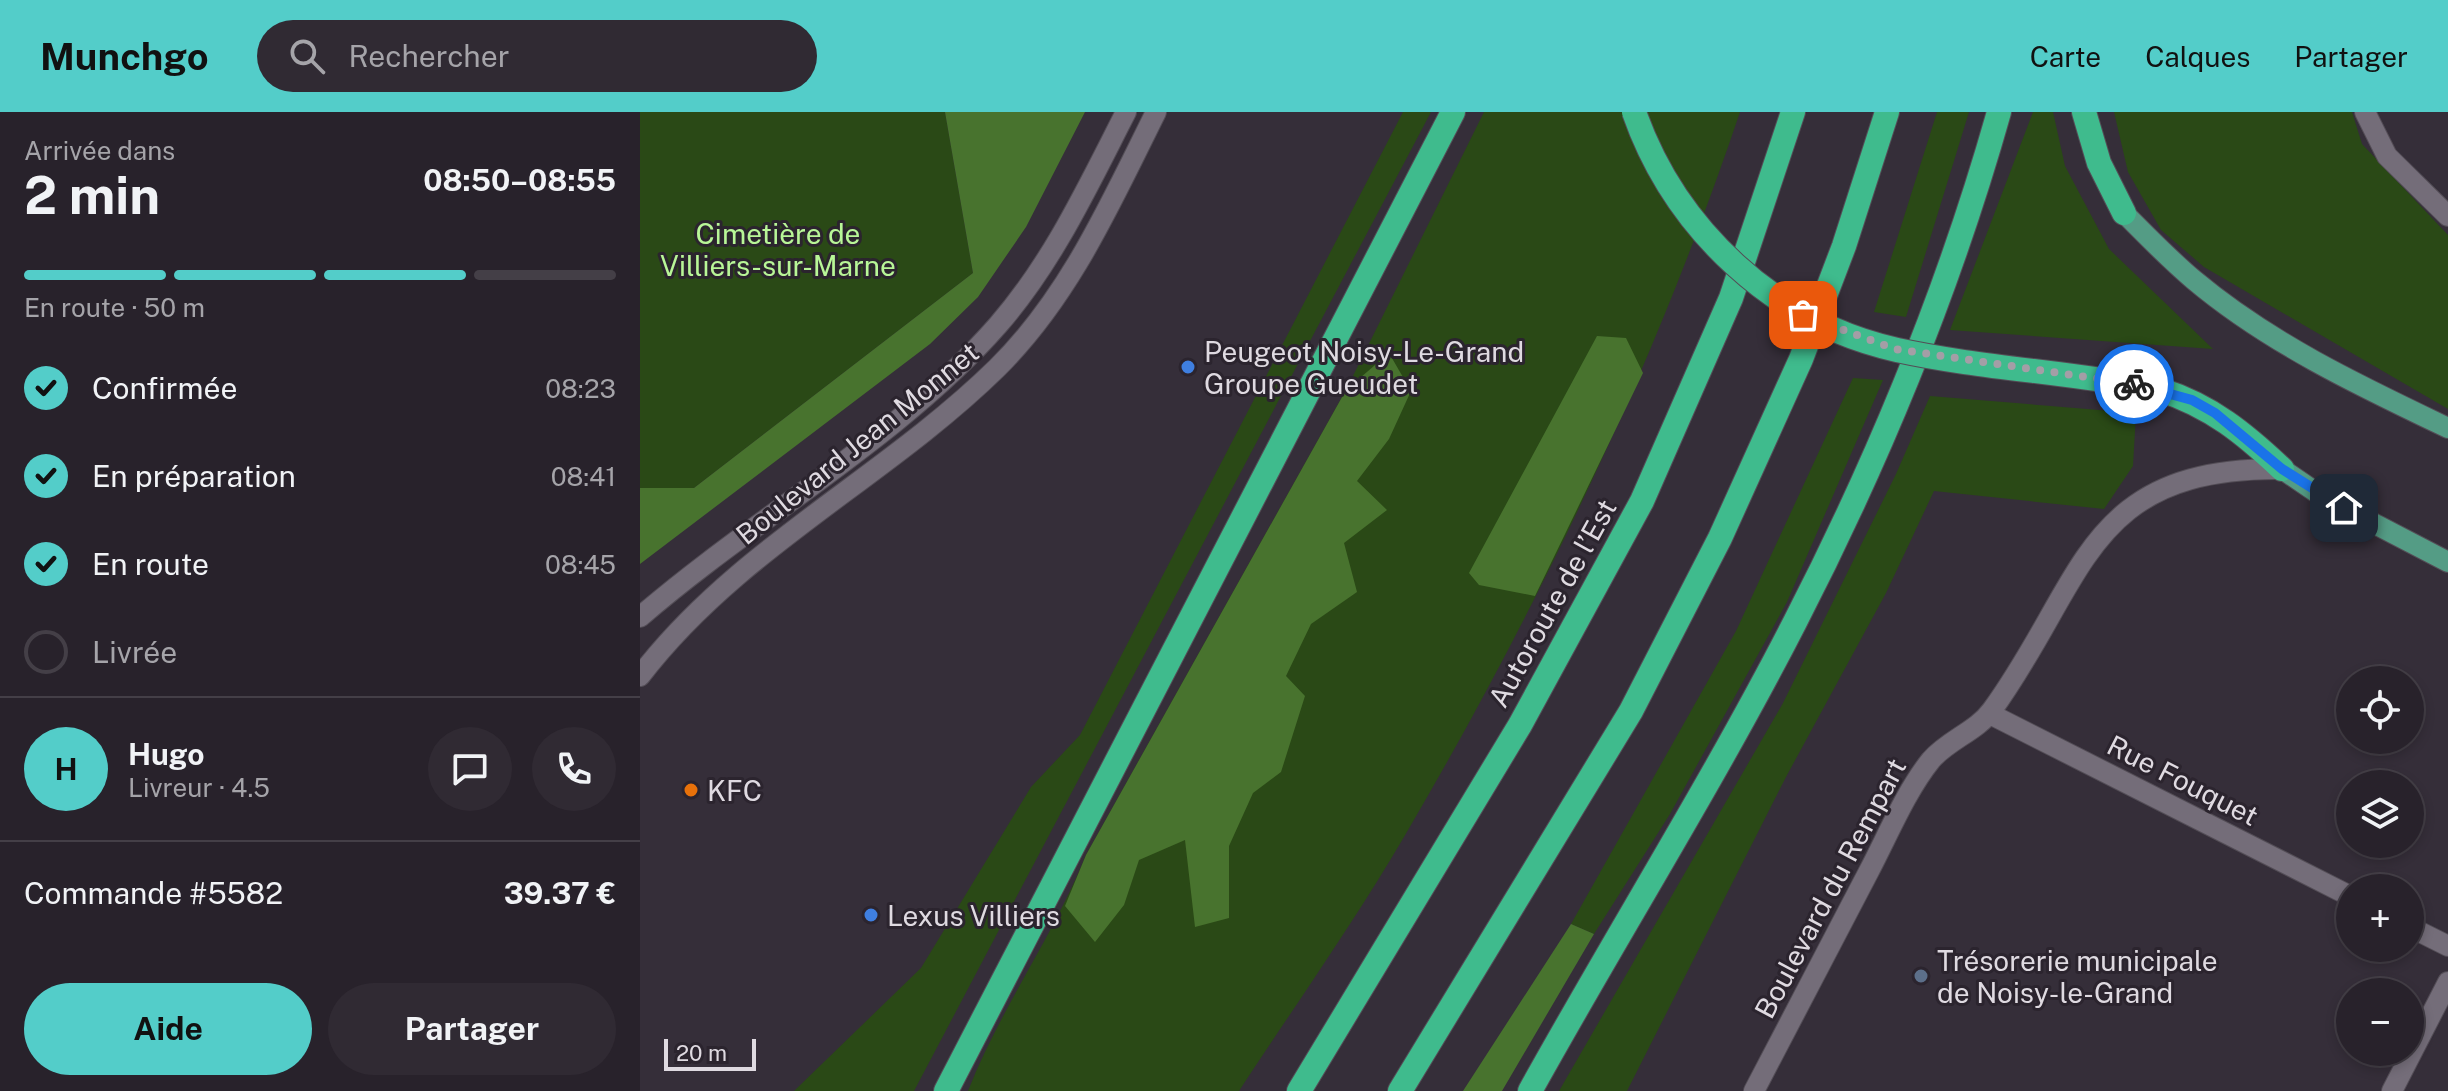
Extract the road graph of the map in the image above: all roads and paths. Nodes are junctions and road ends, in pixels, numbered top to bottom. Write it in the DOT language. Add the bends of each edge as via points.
graph roads {
  1 [pos="1126,112"];
  2 [pos="1156,112"];
  3 [pos="1453,112"];
  4 [pos="1634,112"];
  5 [pos="1793,112"];
  6 [pos="1887,112"];
  7 [pos="1999,112"];
  8 [pos="2084,112"];
  9 [pos="2365,112"];
  10 [pos="2124,213"];
  11 [pos="2448,216"];
  12 [pos="2448,428"];
  13 [pos="2282,469"];
  14 [pos="2448,562"];
  15 [pos="640,617"];
  16 [pos="640,676"];
  17 [pos="1990,714"];
  18 [pos="2336,889"];
  19 [pos="2424,934"];
  20 [pos="2448,946"];
  21 [pos="2448,982"];
  22 [pos="946,1091"];
  23 [pos="1299,1091"];
  24 [pos="1400,1091"];
  25 [pos="1530,1091"];
  26 [pos="1754,1091"];
  27 [pos="2392,1091"];
  1 -- 15 [label="street, Boulevard Jean Monnet" via="1051,253 972,353"];
  2 -- 16 [label="street, Boulevard Jean Monnet" via="1090,241 1030,333 948,412 758,557 660,650"];
  3 -- 22 [label="highway"];
  4 -- 13 [label="highway, bridge" via="1645,143 1681,206 1723,255 1803,315 1895,349 2161,390 2215,413"];
  5 -- 23 [label="highway, Autoroute de l’Est" via="1731,298 1642,501 1520,725"];
  6 -- 24 [label="highway" via="1801,359 1694,590 1596,772"];
  7 -- 25 [label="highway" via="1930,319 1848,515 1737,729"];
  8 -- 10 [label="highway" via="2099,163"];
  9 -- 11 [label="street" via="2387,156"];
  10 -- 12 [label="main road" via="2196,282 2260,328"];
  13 -- 14 [label="main road" via="2323,497"];
  13 -- 17 [label="street, Boulevard du Rempart" via="2240,469 2183,479 2121,514 2074,572"];
  17 -- 18 [label="street, Rue Fouquet"];
  17 -- 26 [label="street, Boulevard du Rempart" via="1932,759"];
  19 -- 20 [label="street"];
  21 -- 27 [label="street"];
}
